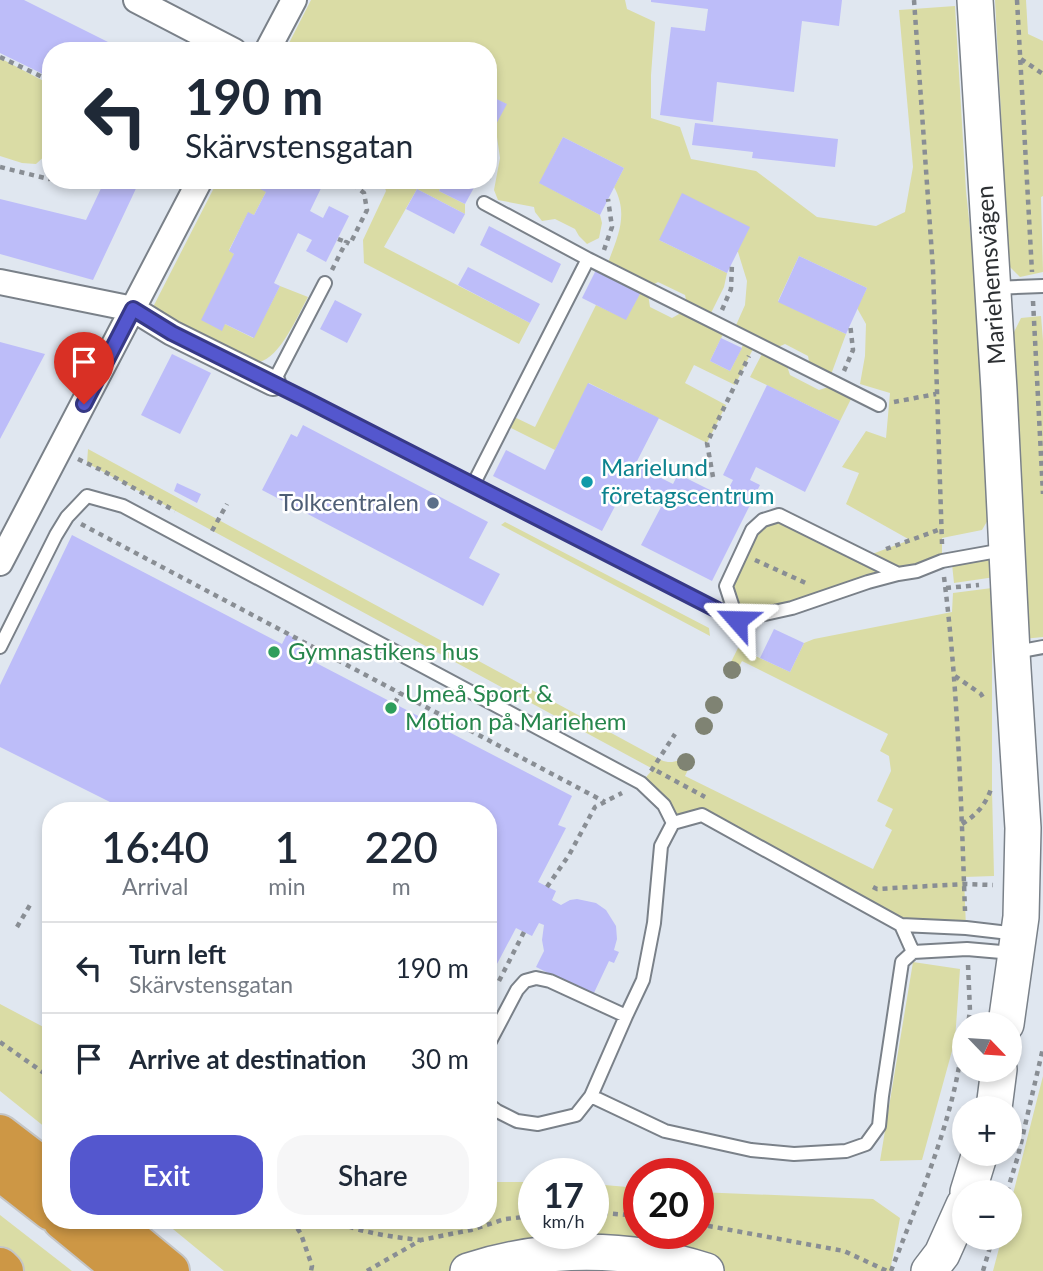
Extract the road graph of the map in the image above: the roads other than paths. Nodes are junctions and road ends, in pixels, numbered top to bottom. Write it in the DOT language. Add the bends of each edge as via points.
graph roads {
  1 [pos="136,0"];
  2 [pos="293,0"];
  3 [pos="975,0"];
  4 [pos="217,42"];
  5 [pos="272,42"];
  6 [pos="195,189"];
  7 [pos="484,203"];
  8 [pos="593,261"];
  9 [pos="0,282"];
  10 [pos="325,283"];
  11 [pos="1038,286"];
  12 [pos="991,288"];
  13 [pos="133,309"];
  14 [pos="273,383"];
  15 [pos="879,405"];
  16 [pos="472,485"];
  17 [pos="1007,549"];
  18 [pos="0,563"];
  19 [pos="898,574"];
  20 [pos="737,620"];
  21 [pos="0,647"];
  22 [pos="1027,650"];
  23 [pos="673,823"];
  24 [pos="901,925"];
  25 [pos="1018,943"];
  26 [pos="913,952"];
  27 [pos="1008,1012"];
  28 [pos="626,1016"];
  29 [pos="497,1028"];
  30 [pos="591,1096"];
  31 [pos="497,1111"];
  32 [pos="0,1134"];
  33 [pos="42,1166"];
  34 [pos="0,1171"];
  35 [pos="42,1204"];
  36 [pos="73,1229"];
  37 [pos="119,1229"];
  38 [pos="952,1232"];
  39 [pos="937,1265"];
  40 [pos="0,1267"];
  41 [pos="4,1271"];
  42 [pos="124,1271"];
  43 [pos="170,1271"];
  44 [pos="468,1271"];
  45 [pos="706,1271"];
  1 -- 4 [label="street"];
  2 -- 5 [label="street"];
  3 -- 12 [label="street, Mariehemsvägen"];
  6 -- 13 [label="street"];
  7 -- 8 [label="lane"];
  8 -- 15 [label="lane"];
  8 -- 16 [label="lane"];
  9 -- 13 [label="street"];
  10 -- 14 [label="lane"];
  11 -- 12 [label="lane"];
  12 -- 17 [label="street, Mariehemsvägen"];
  13 -- 14 [label="street"];
  13 -- 18 [label="street"];
  14 -- 16 [label="lane"];
  16 -- 20 [label="lane"];
  17 -- 19 [label="lane"];
  17 -- 22 [label="street, Mariehemsvägen"];
  19 -- 20 [label="lane" via="792,608"];
  19 -- 20 [label="lane" via="779,515 752,530 726,586"];
  21 -- 23 [label="lane" via="56,535 87,496 123,506 641,783 664,805"];
  22 -- 25 [label="street, Mariehemsvägen"];
  23 -- 24 [label="lane" via="702,815"];
  23 -- 28 [label="lane" via="661,846 643,981"];
  24 -- 25 [label="lane" via="966,928"];
  24 -- 26 [label="lane"];
  25 -- 26 [label="lane"];
  25 -- 27 [label="street, Mariehemsvägen"];
  26 -- 30 [label="lane" via="902,962 880,1126 866,1144 846,1151 794,1154 751,1150 666,1131"];
  28 -- 29 [label="lane" via="536,978 517,990"];
  28 -- 30 [label="lane"];
  30 -- 31 [label="lane" via="576,1115 538,1124"];
  32 -- 33 [label="highway"];
  34 -- 35 [label="highway"];
  36 -- 42 [label="highway"];
  37 -- 43 [label="highway"];
  38 -- 39 [label="street"];
  40 -- 41 [label="highway"];
  44 -- 45 [label="street" via="528,1256 597,1252 658,1258"];
}
